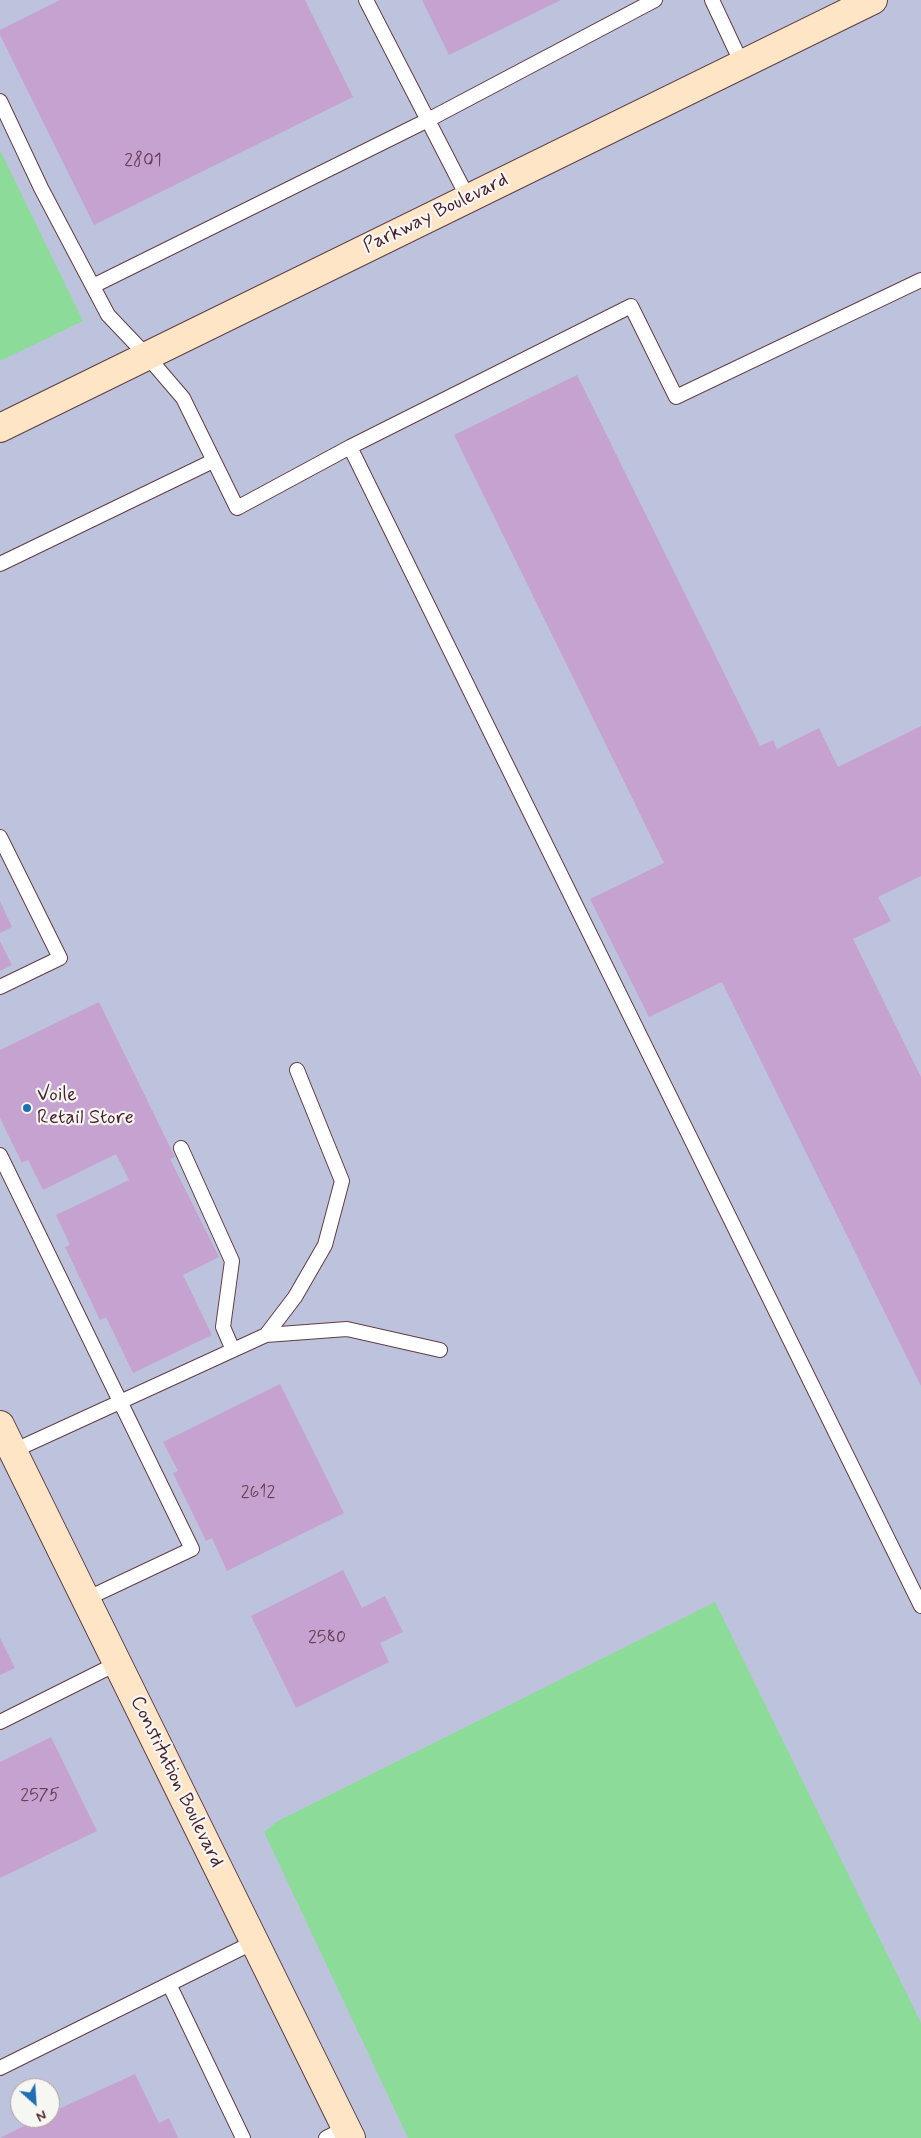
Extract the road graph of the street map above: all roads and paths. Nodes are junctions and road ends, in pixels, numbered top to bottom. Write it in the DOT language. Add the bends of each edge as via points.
graph roads {
  1 [pos="366,0"];
  2 [pos="655,0"];
  3 [pos="712,0"];
  4 [pos="872,0"];
  5 [pos="742,64"];
  6 [pos="0,101"];
  7 [pos="428,120"];
  8 [pos="468,198"];
  9 [pos="921,280"];
  10 [pos="93,286"];
  11 [pos="148,356"];
  12 [pos="0,428"];
  13 [pos="350,447"];
  14 [pos="213,461"];
  15 [pos="0,564"];
  16 [pos="0,837"];
  17 [pos="0,987"];
  18 [pos="297,1070"];
  19 [pos="180,1148"];
  20 [pos="0,1155"];
  21 [pos="266,1335"];
  22 [pos="233,1350"];
  23 [pos="440,1350"];
  24 [pos="120,1401"];
  25 [pos="0,1425"];
  26 [pos="13,1451"];
  27 [pos="86,1599"];
  28 [pos="921,1606"];
  29 [pos="118,1664"];
  30 [pos="0,1722"];
  31 [pos="254,1942"];
  32 [pos="169,1984"];
  33 [pos="0,2068"];
  34 [pos="341,2135"];
  35 [pos="243,2138"];
  1 -- 7 [label="lane"];
  2 -- 7 [label="lane"];
  3 -- 5 [label="lane"];
  4 -- 5 [label="street, Parkway Boulevard"];
  5 -- 8 [label="street, Parkway Boulevard"];
  6 -- 10 [label="lane"];
  7 -- 8 [label="lane"];
  7 -- 10 [label="lane"];
  8 -- 11 [label="street, Parkway Boulevard"];
  9 -- 13 [label="lane" via="676,397 631,306"];
  10 -- 11 [label="lane" via="108,315"];
  11 -- 12 [label="street, Parkway Boulevard"];
  11 -- 14 [label="lane" via="183,398"];
  13 -- 14 [label="lane" via="237,508"];
  13 -- 28 [label="lane"];
  14 -- 15 [label="lane"];
  16 -- 17 [label="lane" via="60,958"];
  18 -- 21 [label="lane" via="342,1181 325,1246 295,1297"];
  19 -- 22 [label="lane" via="232,1261 224,1326"];
  20 -- 24 [label="lane"];
  21 -- 22 [label="lane"];
  21 -- 23 [label="lane" via="347,1329"];
  22 -- 24 [label="lane"];
  24 -- 26 [label="lane"];
  24 -- 27 [label="lane" via="192,1549"];
  25 -- 26 [label="street, Constitution Boulevard"];
  26 -- 27 [label="street, Constitution Boulevard"];
  27 -- 29 [label="street, Constitution Boulevard"];
  29 -- 30 [label="lane"];
  29 -- 31 [label="street, Constitution Boulevard"];
  31 -- 32 [label="lane"];
  31 -- 34 [label="street, Constitution Boulevard"];
  32 -- 33 [label="lane"];
  32 -- 35 [label="lane"];
}
